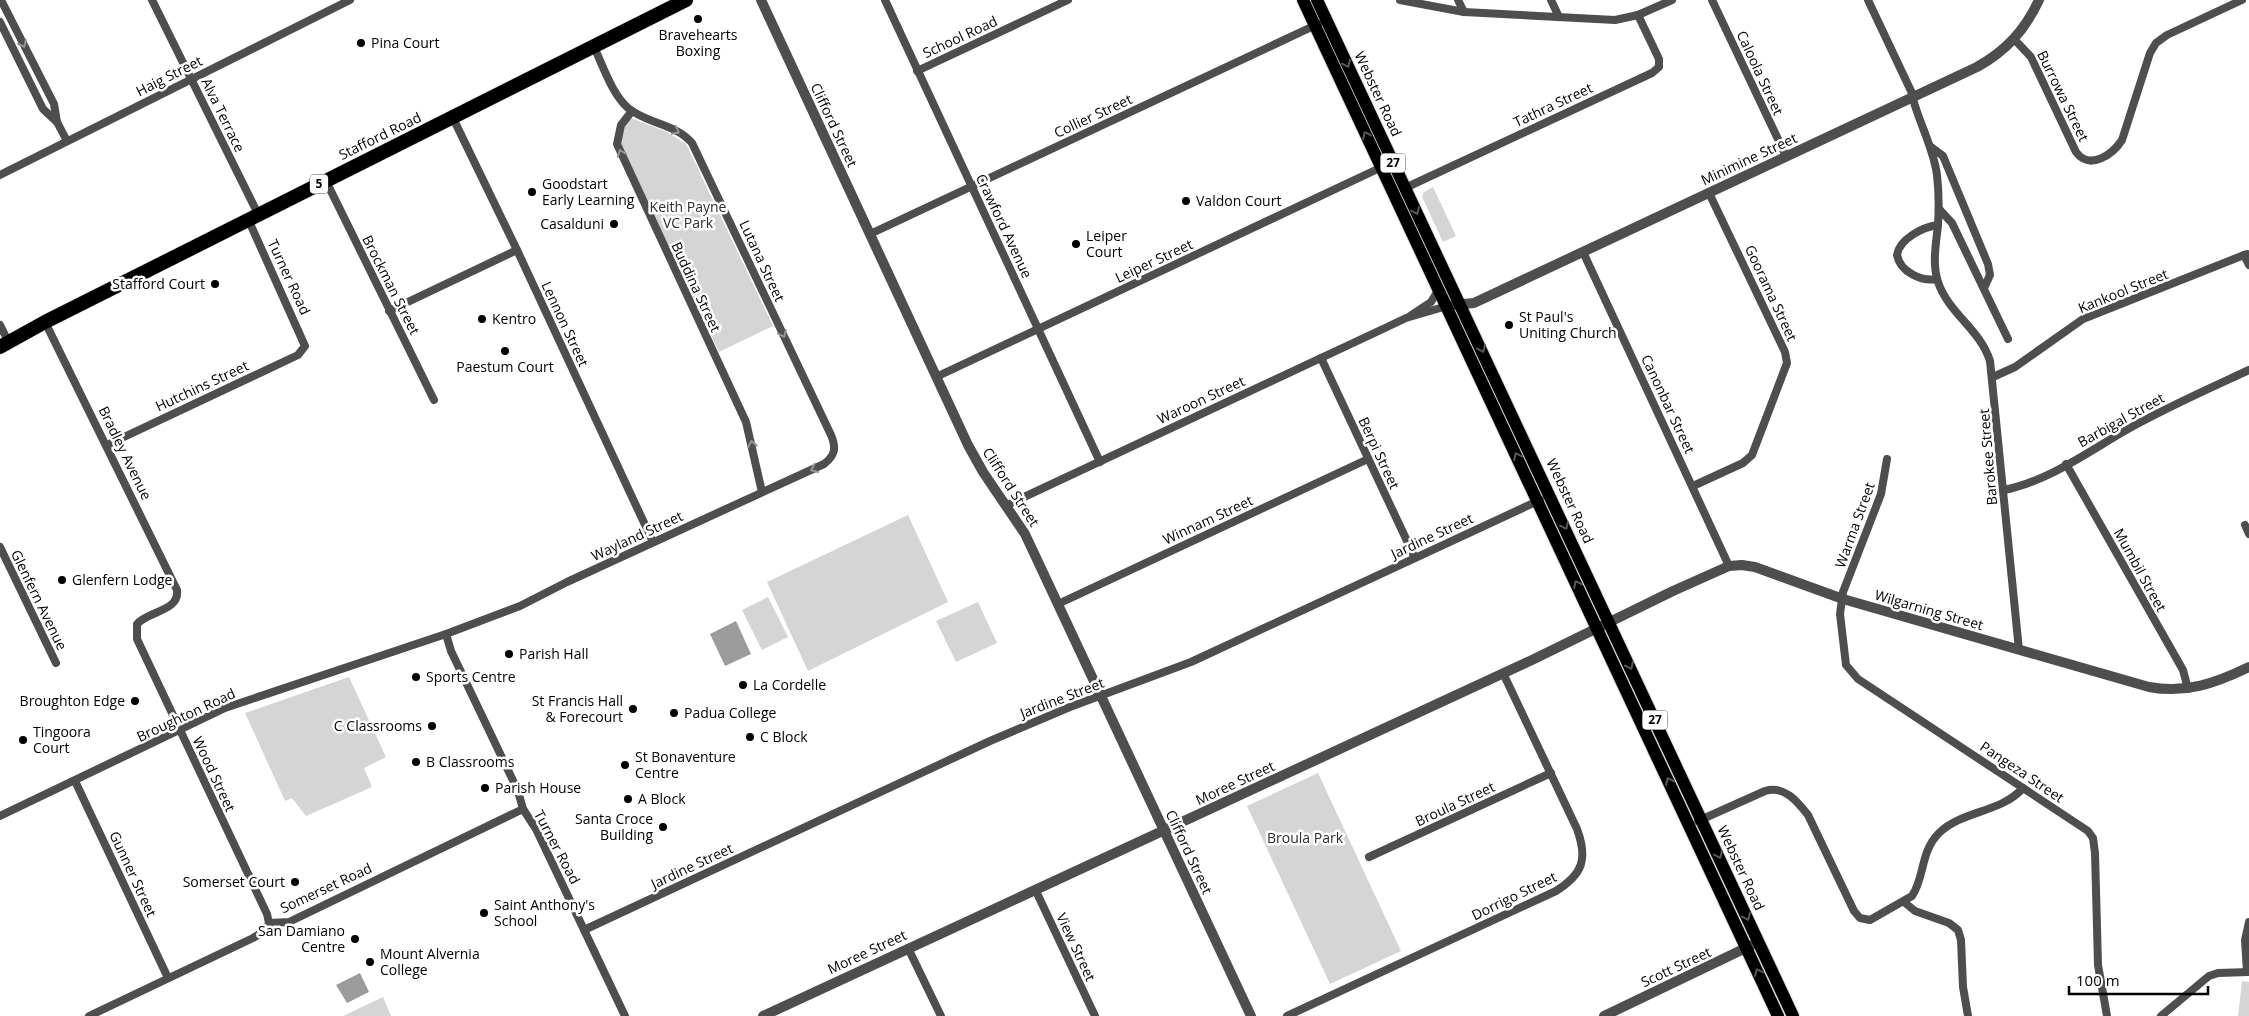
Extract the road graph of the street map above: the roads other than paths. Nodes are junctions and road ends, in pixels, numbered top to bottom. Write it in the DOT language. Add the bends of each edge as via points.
graph roads {
  1 [pos="2,0"];
  2 [pos="152,0"];
  3 [pos="350,0"];
  4 [pos="686,0"];
  5 [pos="761,0"];
  6 [pos="885,0"];
  7 [pos="1068,0"];
  8 [pos="1302,0"];
  9 [pos="1317,0"];
  10 [pos="1400,0"];
  11 [pos="1458,0"];
  12 [pos="1551,0"];
  13 [pos="1672,0"];
  14 [pos="1712,0"];
  15 [pos="1868,0"];
  16 [pos="2039,0"];
  17 [pos="2242,0"];
  18 [pos="340,2"];
  19 [pos="669,4"];
  20 [pos="1464,12"];
  21 [pos="1638,15"];
  22 [pos="1559,17"];
  23 [pos="0,22"];
  24 [pos="1321,23"];
  25 [pos="2014,39"];
  26 [pos="594,47"];
  27 [pos="917,71"];
  28 [pos="191,79"];
  29 [pos="1913,98"];
  30 [pos="632,110"];
  31 [pos="453,118"];
  32 [pos="57,122"];
  33 [pos="67,141"];
  34 [pos="1931,147"];
  35 [pos="1786,156"];
  36 [pos="1382,167"];
  37 [pos="0,175"];
  38 [pos="326,181"];
  39 [pos="972,187"];
  40 [pos="1405,188"];
  41 [pos="1710,193"];
  42 [pos="1938,209"];
  43 [pos="253,217"];
  44 [pos="1938,225"];
  45 [pos="870,234"];
  46 [pos="517,250"];
  47 [pos="1583,252"];
  48 [pos="2247,254"];
  49 [pos="2249,265"];
  50 [pos="1937,278"];
  51 [pos="1984,288"];
  52 [pos="1439,289"];
  53 [pos="1462,305"];
  54 [pos="1447,306"];
  55 [pos="389,311"];
  56 [pos="1406,318"];
  57 [pos="45,322"];
  58 [pos="0,325"];
  59 [pos="1038,329"];
  60 [pos="2008,338"];
  61 [pos="3,343"];
  62 [pos="305,346"];
  63 [pos="1321,358"];
  64 [pos="2249,370"];
  65 [pos="936,377"];
  66 [pos="1993,377"];
  67 [pos="434,400"];
  68 [pos="107,445"];
  69 [pos="834,453"];
  70 [pos="1368,459"];
  71 [pos="1887,459"];
  72 [pos="1100,462"];
  73 [pos="2066,464"];
  74 [pos="1693,486"];
  75 [pos="2004,490"];
  76 [pos="762,492"];
  77 [pos="1550,495"];
  78 [pos="1538,500"];
  79 [pos="1007,505"];
  80 [pos="2245,526"];
  81 [pos="2249,534"];
  82 [pos="653,542"];
  83 [pos="0,547"];
  84 [pos="1415,558"];
  85 [pos="1729,566"];
  86 [pos="177,598"];
  87 [pos="1842,599"];
  88 [pos="1058,604"];
  89 [pos="1610,622"];
  90 [pos="1597,628"];
  91 [pos="446,634"];
  92 [pos="2020,650"];
  93 [pos="56,663"];
  94 [pos="2249,667"];
  95 [pos="1503,673"];
  96 [pos="2188,689"];
  97 [pos="1100,696"];
  98 [pos="180,731"];
  99 [pos="1551,773"];
  100 [pos="75,782"];
  101 [pos="2023,788"];
  102 [pos="523,809"];
  103 [pos="0,816"];
  104 [pos="1702,819"];
  105 [pos="1690,825"];
  106 [pos="1164,831"];
  107 [pos="1369,857"];
  108 [pos="1035,890"];
  109 [pos="1904,902"];
  110 [pos="2249,922"];
  111 [pos="269,923"];
  112 [pos="584,930"];
  113 [pos="1759,942"];
  114 [pos="908,948"];
  115 [pos="1747,948"];
  116 [pos="2248,972"];
  117 [pos="168,978"];
  118 [pos="784,1012"];
  119 [pos="89,1016"];
  120 [pos="625,1016"];
  121 [pos="763,1016"];
  122 [pos="941,1016"];
  123 [pos="1095,1016"];
  124 [pos="1250,1016"];
  125 [pos="1287,1016"];
  126 [pos="1604,1016"];
  127 [pos="1778,1016"];
  128 [pos="1793,1016"];
  129 [pos="1968,1016"];
  130 [pos="2108,1016"];
  131 [pos="2161,1016"];
  1 -- 32 [label="street, one-way" via="54,104"];
  2 -- 28 [label="street, Alva Terrace"];
  3 -- 18 [label="street, Haig Street"];
  4 -- 19 [label="highway, Stafford Road / 5"];
  5 -- 45 [label="street, Clifford Street"];
  6 -- 27 [label="street, Crawford Avenue"];
  7 -- 27 [label="street, School Road"];
  8 -- 24 [label="main road, Webster Road / 27"];
  9 -- 24 [label="main road, Webster Road / 27"];
  10 -- 20 [label="street"];
  11 -- 20 [label="street"];
  12 -- 22 [label="street"];
  13 -- 21 [label="street"];
  14 -- 35 [label="street, Caloola Street"];
  15 -- 29 [label="street, Barokee Street"];
  16 -- 25 [label="street, Minimine Street"];
  17 -- 25 [label="street, Burrowa Street" via="2156,43 2122,140 2111,153 2091,161 2082,159 2076,152 2031,57"];
  18 -- 28 [label="street, Haig Street"];
  19 -- 26 [label="highway, Stafford Road / 5"];
  20 -- 22 [label="street"];
  21 -- 22 [label="street" via="1615,20"];
  21 -- 40 [label="street, Tathra Street" via="1659,59 1659,67 1652,73"];
  23 -- 32 [label="street" via="44,109"];
  36 -- 24 [label="main road, Webster Road / 27, one-way"];
  24 -- 39 [label="street, Collier Street"];
  24 -- 40 [label="main road, Webster Road / 27, one-way"];
  25 -- 29 [label="street, Minimine Street" via="1986,62"];
  26 -- 30 [label="street" via="617,94"];
  26 -- 31 [label="highway, Stafford Road / 5"];
  27 -- 39 [label="street, Crawford Avenue"];
  28 -- 33 [label="street, Haig Street"];
  28 -- 43 [label="street, Alva Terrace"];
  29 -- 34 [label="street, Barokee Street"];
  29 -- 35 [label="street, Minimine Street"];
  30 -- 69 [label="street, Lutana Street, one-way" via="679,131 692,143 831,435"];
  76 -- 30 [label="street, Buddina Street, one-way" via="746,422 617,144 621,125"];
  31 -- 38 [label="highway, Stafford Road / 5"];
  31 -- 46 [label="street, Lennon Street"];
  32 -- 33 [label="street"];
  33 -- 37 [label="street, Haig Street"];
  34 -- 42 [label="street, Barokee Street" via="1937,176"];
  34 -- 51 [label="street, Barokee Street" via="1943,156 1990,268"];
  35 -- 41 [label="street, Minimine Street"];
  36 -- 52 [label="main road, Webster Road / 27"];
  36 -- 59 [label="street, Leiper Street"];
  38 -- 43 [label="highway, Stafford Road / 5"];
  38 -- 55 [label="street, Brockman Street"];
  39 -- 45 [label="street, Collier Street"];
  39 -- 59 [label="street, Crawford Avenue"];
  40 -- 53 [label="main road, Webster Road / 27, one-way"];
  41 -- 47 [label="street, Minimine Street"];
  41 -- 74 [label="street, Goorama Street" via="1785,352 1787,363 1752,455 1743,463"];
  42 -- 44 [label="street, Barokee Street"];
  42 -- 51 [label="street" via="1952,223"];
  43 -- 57 [label="highway, Stafford Road / 5"];
  43 -- 62 [label="street, Turner Road"];
  44 -- 50 [label="street, Barokee Street"];
  44 -- 50 [label="street" via="1928,227 1903,242 1896,255 1903,266 1919,278"];
  45 -- 65 [label="street, Clifford Street"];
  46 -- 55 [label="street"];
  46 -- 82 [label="street, Lennon Street"];
  47 -- 53 [label="street, Minimine Street" via="1474,304"];
  47 -- 74 [label="street, Canonbar Street"];
  48 -- 49 [label="street"];
  48 -- 66 [label="street, Kankool Street" via="2083,319 2016,367"];
  50 -- 66 [label="street, Barokee Street" via="1950,306 1986,348"];
  51 -- 60 [label="street"];
  52 -- 54 [label="main road, Webster Road / 27"];
  52 -- 56 [label="street, Waroon Street" via="1431,302"];
  53 -- 54 [label="street, Minimine Street"];
  53 -- 77 [label="main road, Webster Road / 27, one-way"];
  54 -- 56 [label="street, Waroon Street"];
  78 -- 54 [label="main road, Webster Road / 27, one-way"];
  55 -- 67 [label="street, Brockman Street"];
  56 -- 63 [label="street, Waroon Street"];
  57 -- 61 [label="highway, Stafford Road / 5"];
  57 -- 68 [label="street, Bradley Avenue"];
  58 -- 61 [label="street"];
  59 -- 65 [label="street, Leiper Street"];
  59 -- 72 [label="street, Crawford Avenue"];
  62 -- 68 [label="street, Hutchins Street" via="298,355"];
  63 -- 70 [label="street, Berpi Street"];
  63 -- 72 [label="street, Waroon Street"];
  64 -- 73 [label="street, Barbigal Street" via="2144,420"];
  65 -- 79 [label="street, Clifford Street" via="976,461"];
  66 -- 75 [label="street, Barokee Street"];
  68 -- 86 [label="street, Bradley Avenue" via="177,590"];
  69 -- 76 [label="street, Wayland Street, one-way" via="824,464"];
  70 -- 84 [label="street, Berpi Street"];
  70 -- 88 [label="street, Winnam Street"];
  71 -- 87 [label="street, Warma Street" via="1881,494"];
  72 -- 79 [label="street, Waroon Street"];
  73 -- 75 [label="street, Barbigal Street"];
  73 -- 96 [label="street, Mumbil Street" via="2183,670"];
  74 -- 85 [label="street, Canonbar Street"];
  75 -- 92 [label="street, Barokee Street"];
  76 -- 82 [label="street, Wayland Street"];
  77 -- 78 [label="street, Jardine Street"];
  77 -- 89 [label="main road, Webster Road / 27, one-way"];
  78 -- 84 [label="street, Jardine Street"];
  90 -- 78 [label="main road, Webster Road / 27, one-way"];
  79 -- 88 [label="street, Clifford Street" via="1025,534"];
  80 -- 81 [label="street"];
  82 -- 91 [label="street, Wayland Street" via="520,606"];
  83 -- 93 [label="street, Glenfern Avenue"];
  84 -- 97 [label="street, Jardine Street" via="1191,662"];
  85 -- 87 [label="street, Wilgarning Street" via="1755,567"];
  85 -- 89 [label="street, Wilgarning Street"];
  86 -- 98 [label="street, Wood Street" via="169,606 140,621 135,631"];
  87 -- 92 [label="street, Wilgarning Street"];
  87 -- 101 [label="street, Pangeza Street" via="1840,623 1845,661 1851,674"];
  88 -- 97 [label="street, Clifford Street"];
  89 -- 90 [label="street, Moree Street"];
  89 -- 104 [label="main road, Webster Road / 27, one-way"];
  90 -- 95 [label="street, Moree Street"];
  105 -- 90 [label="main road, Webster Road / 27, one-way"];
  91 -- 98 [label="street, Broughton Road" via="241,702"];
  91 -- 102 [label="street, Turner Road" via="451,651 518,791"];
  92 -- 96 [label="street, Wilgarning Street" via="2143,686"];
  94 -- 96 [label="street, Wilgarning Street" via="2214,683"];
  95 -- 99 [label="street, Dorrigo Street"];
  95 -- 106 [label="street, Moree Street"];
  97 -- 106 [label="street, Clifford Street"];
  97 -- 112 [label="street, Jardine Street" via="990,741"];
  98 -- 100 [label="street, Broughton Road"];
  98 -- 111 [label="street, Wood Street"];
  99 -- 107 [label="street, Broula Street"];
  99 -- 125 [label="street, Dorrigo Street" via="1582,842 1582,862 1573,878 1556,891"];
  100 -- 103 [label="street, Broughton Road"];
  100 -- 117 [label="street, Gunner Street"];
  101 -- 109 [label="street" via="2003,804 1965,818 1939,834 1924,856 1914,893"];
  101 -- 130 [label="street, Pangeza Street" via="2088,831 2093,838 2098,965"];
  102 -- 111 [label="street, Somerset Road" via="289,922"];
  102 -- 112 [label="street, Turner Road" via="536,829"];
  104 -- 105 [label="street"];
  104 -- 109 [label="street" via="1765,791 1780,789 1808,816 1860,918 1870,920"];
  104 -- 113 [label="main road, Webster Road / 27, one-way"];
  105 -- 115 [label="main road, Webster Road / 27"];
  106 -- 108 [label="street, Moree Street"];
  106 -- 124 [label="street, Clifford Street"];
  108 -- 114 [label="street, Moree Street"];
  108 -- 123 [label="street, View Street"];
  109 -- 129 [label="street" via="1915,912 1950,923 1958,930 1962,940 1962,987"];
  110 -- 116 [label="street" via="2245,940"];
  111 -- 117 [label="street, Somerset Road" via="261,934"];
  112 -- 120 [label="street, Turner Road"];
  113 -- 115 [label="street, Scott Street"];
  113 -- 128 [label="main road, Webster Road / 27"];
  114 -- 118 [label="street, Moree Street"];
  114 -- 122 [label="street"];
  115 -- 126 [label="street, Scott Street"];
  127 -- 115 [label="main road, Webster Road / 27, one-way"];
  116 -- 131 [label="street" via="2209,976"];
  117 -- 119 [label="street, Somerset Road"];
  118 -- 121 [label="street, Moree Street"];
}
